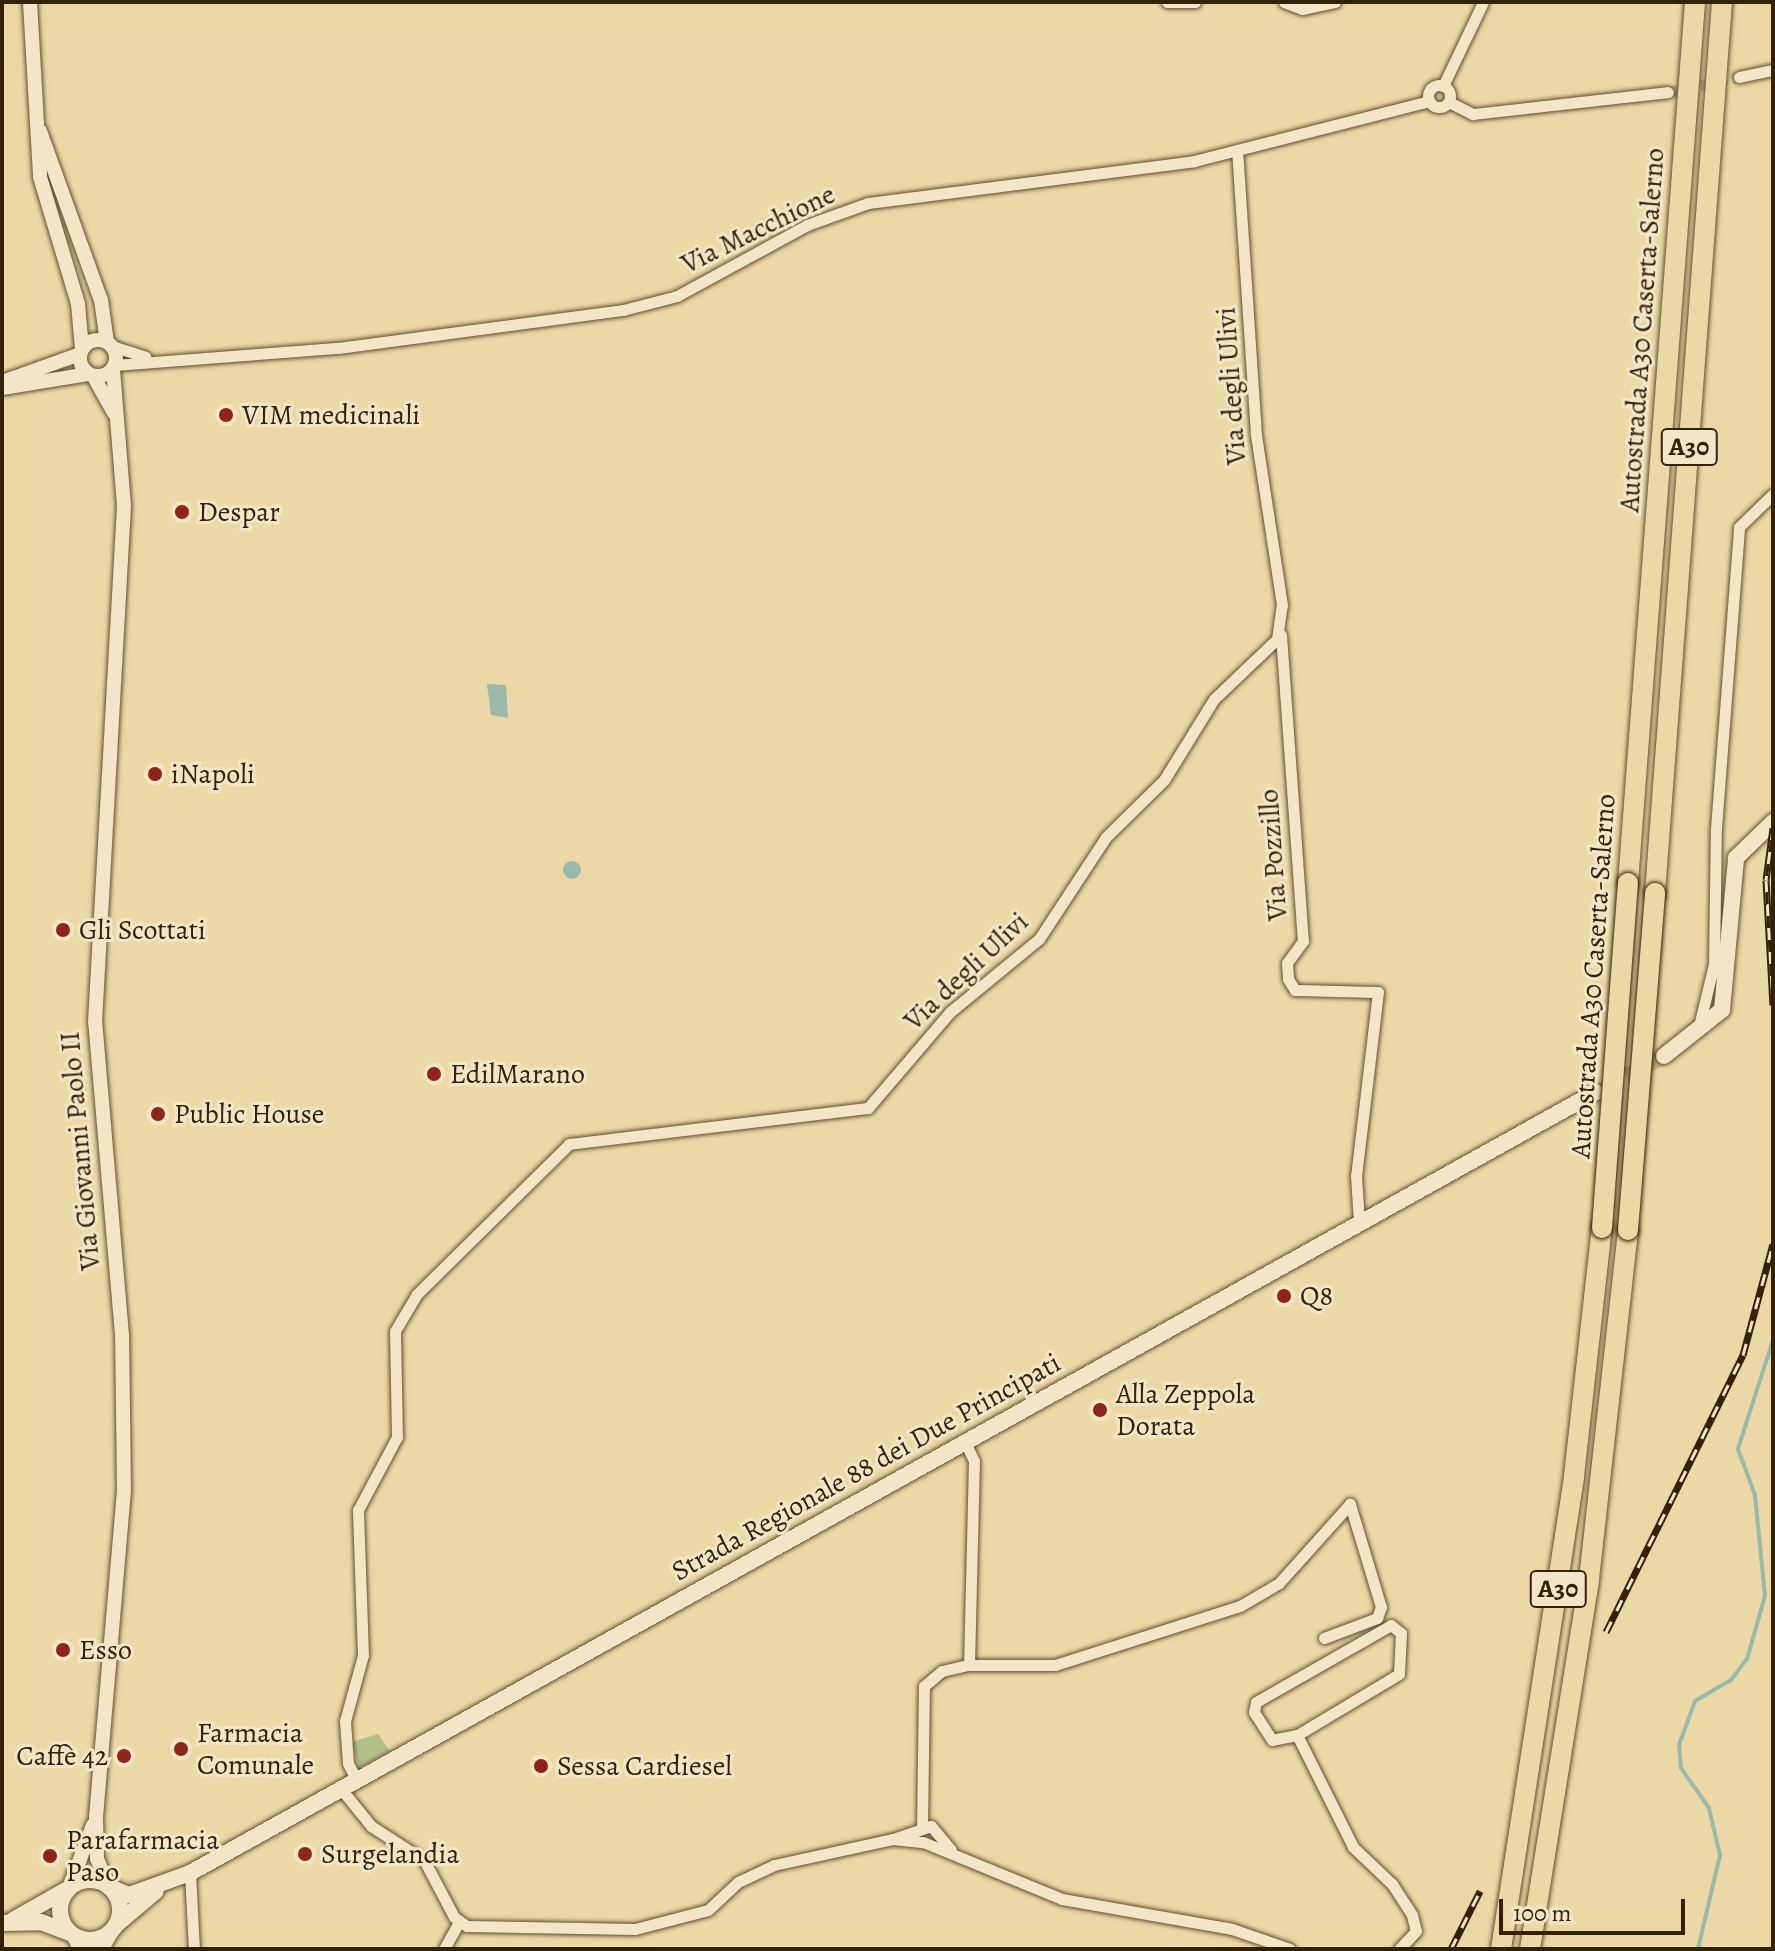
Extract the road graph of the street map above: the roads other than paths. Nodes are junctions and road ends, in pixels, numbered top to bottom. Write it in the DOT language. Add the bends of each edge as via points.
graph roads {
  1 [pos="30,2"];
  2 [pos="1167,2"];
  3 [pos="1195,2"];
  4 [pos="1284,2"];
  5 [pos="1335,2"];
  6 [pos="1483,2"];
  7 [pos="1695,2"];
  8 [pos="1722,2"];
  9 [pos="1773,70"];
  10 [pos="1739,77"];
  11 [pos="1443,86"];
  12 [pos="1668,92"];
  13 [pos="1429,101"];
  14 [pos="1449,102"];
  15 [pos="33,112"];
  16 [pos="1237,152"];
  17 [pos="109,344"];
  18 [pos="81,351"];
  19 [pos="149,359"];
  20 [pos="114,367"];
  21 [pos="91,375"];
  22 [pos="2,382"];
  23 [pos="2,388"];
  24 [pos="121,432"];
  25 [pos="1773,494"];
  26 [pos="1280,630"];
  27 [pos="1773,822"];
  28 [pos="1693,1038"];
  29 [pos="1664,1056"];
  30 [pos="1596,1092"];
  31 [pos="1359,1222"];
  32 [pos="965,1442"];
  33 [pos="1324,1638"];
  34 [pos="969,1665"];
  35 [pos="1297,1735"];
  36 [pos="357,1781"];
  37 [pos="342,1790"];
  38 [pos="96,1817"];
  39 [pos="927,1834"];
  40 [pos="190,1873"];
  41 [pos="109,1887"];
  42 [pos="161,1887"];
  43 [pos="69,1888"];
  44 [pos="7,1922"];
  45 [pos="459,1922"];
  46 [pos="115,1926"];
  47 [pos="76,1942"];
  48 [pos="102,1949"];
  49 [pos="194,1949"];
  50 [pos="444,1949"];
  51 [pos="1290,1949"];
  52 [pos="1399,1949"];
  53 [pos="1501,1949"];
  54 [pos="1530,1949"];
  1 -- 15 [label="street"];
  2 -- 3 [label="street"];
  4 -- 5 [label="street" via="1302,9"];
  6 -- 11 [label="street"];
  7 -- 53 [label="highway, Autostrada A30 Caserta-Salerno / A30, bridge" via="1602,1228 1574,1476"];
  8 -- 54 [label="highway, Autostrada A30 Caserta-Salerno / A30, bridge" via="1628,1230 1589,1579"];
  9 -- 10 [label="street"];
  11 -- 13 [label="street" via="1431,89"];
  11 -- 14 [label="street"];
  12 -- 14 [label="street" via="1473,114"];
  13 -- 14 [label="street" via="1438,107"];
  13 -- 16 [label="street, Via Macchione"];
  15 -- 17 [label="street" via="101,300"];
  15 -- 18 [label="street" via="40,177 78,304"];
  16 -- 19 [label="street, Via Macchione" via="868,203 807,225 677,296 623,310 338,348"];
  16 -- 26 [label="street, Via degli Ulivi" via="1256,435"];
  17 -- 18 [label="street"];
  17 -- 19 [label="street, Via Macchione"];
  17 -- 20 [label="street, Via Giovanni Paolo II"];
  18 -- 21 [label="street"];
  18 -- 22 [label="street"];
  19 -- 20 [label="street, Via Macchione"];
  20 -- 21 [label="street"];
  20 -- 24 [label="street, Via Giovanni Paolo II"];
  21 -- 23 [label="street"];
  21 -- 24 [label="street"];
  24 -- 38 [label="street, Via Giovanni Paolo II" via="124,506 95,1022 122,1335 124,1491"];
  25 -- 28 [label="street" via="1739,527 1716,828 1714,964"];
  26 -- 31 [label="street, Via Pozzillo" via="1303,941 1287,963 1288,979 1295,990 1378,992 1356,1176"];
  26 -- 36 [label="street, Via degli Ulivi" via="1263,658 1214,699 1164,780 1106,837 1039,939 950,1012 868,1108 569,1144 417,1294 395,1331 397,1437 358,1510 363,1655 345,1721 348,1763"];
  27 -- 28 [label="main road" via="1736,858 1722,1010"];
  28 -- 29 [label="main road"];
  30 -- 31 [label="main road, Strada Regionale 88 dei Due Principati"];
  31 -- 32 [label="main road, Strada Regionale 88 dei Due Principati"];
  32 -- 34 [label="street" via="974,1461"];
  32 -- 36 [label="main road, Strada Regionale 88 dei Due Principati"];
  33 -- 34 [label="street" via="1377,1618 1381,1607 1350,1504 1279,1583 1240,1606 1055,1665"];
  34 -- 39 [label="street" via="942,1671 924,1686 918,1783"];
  35 -- 35 [label="street" via="1399,1674 1401,1633 1391,1625 1256,1702 1254,1712 1272,1740"];
  35 -- 52 [label="street" via="1353,1847 1392,1884 1412,1915 1416,1931"];
  36 -- 37 [label="main road, Strada Regionale 88 dei Due Principati"];
  37 -- 40 [label="main road, Strada Regionale 88 dei Due Principati"];
  37 -- 45 [label="street" via="371,1826 424,1860"];
  38 -- 41 [label="street" via="97,1859"];
  38 -- 43 [label="street"];
  39 -- 45 [label="street" via="774,1865 738,1882 708,1910 635,1929"];
  39 -- 51 [label="street" via="957,1857 1062,1899 1232,1929"];
  40 -- 42 [label="main road, Strada Regionale 88 dei Due Principati"];
  40 -- 49 [label="street"];
  41 -- 42 [label="main road, Strada Regionale 88 dei Due Principati" via="129,1895"];
  41 -- 43 [label="main road, Strada Regionale 88 dei Due Principati" via="90,1880"];
  41 -- 46 [label="main road" via="119,1904"];
  42 -- 46 [label="main road, Strada Regionale 88 dei Due Principati"];
  43 -- 44 [label="main road, Strada Regionale 88 dei Due Principati"];
  43 -- 47 [label="main road" via="60,1911"];
  44 -- 47 [label="main road, Strada Regionale 88 dei Due Principati"];
  45 -- 50 [label="street"];
  46 -- 47 [label="main road, Strada Regionale 88 dei Due Principati" via="95,1939"];
  46 -- 48 [label="street"];
}
